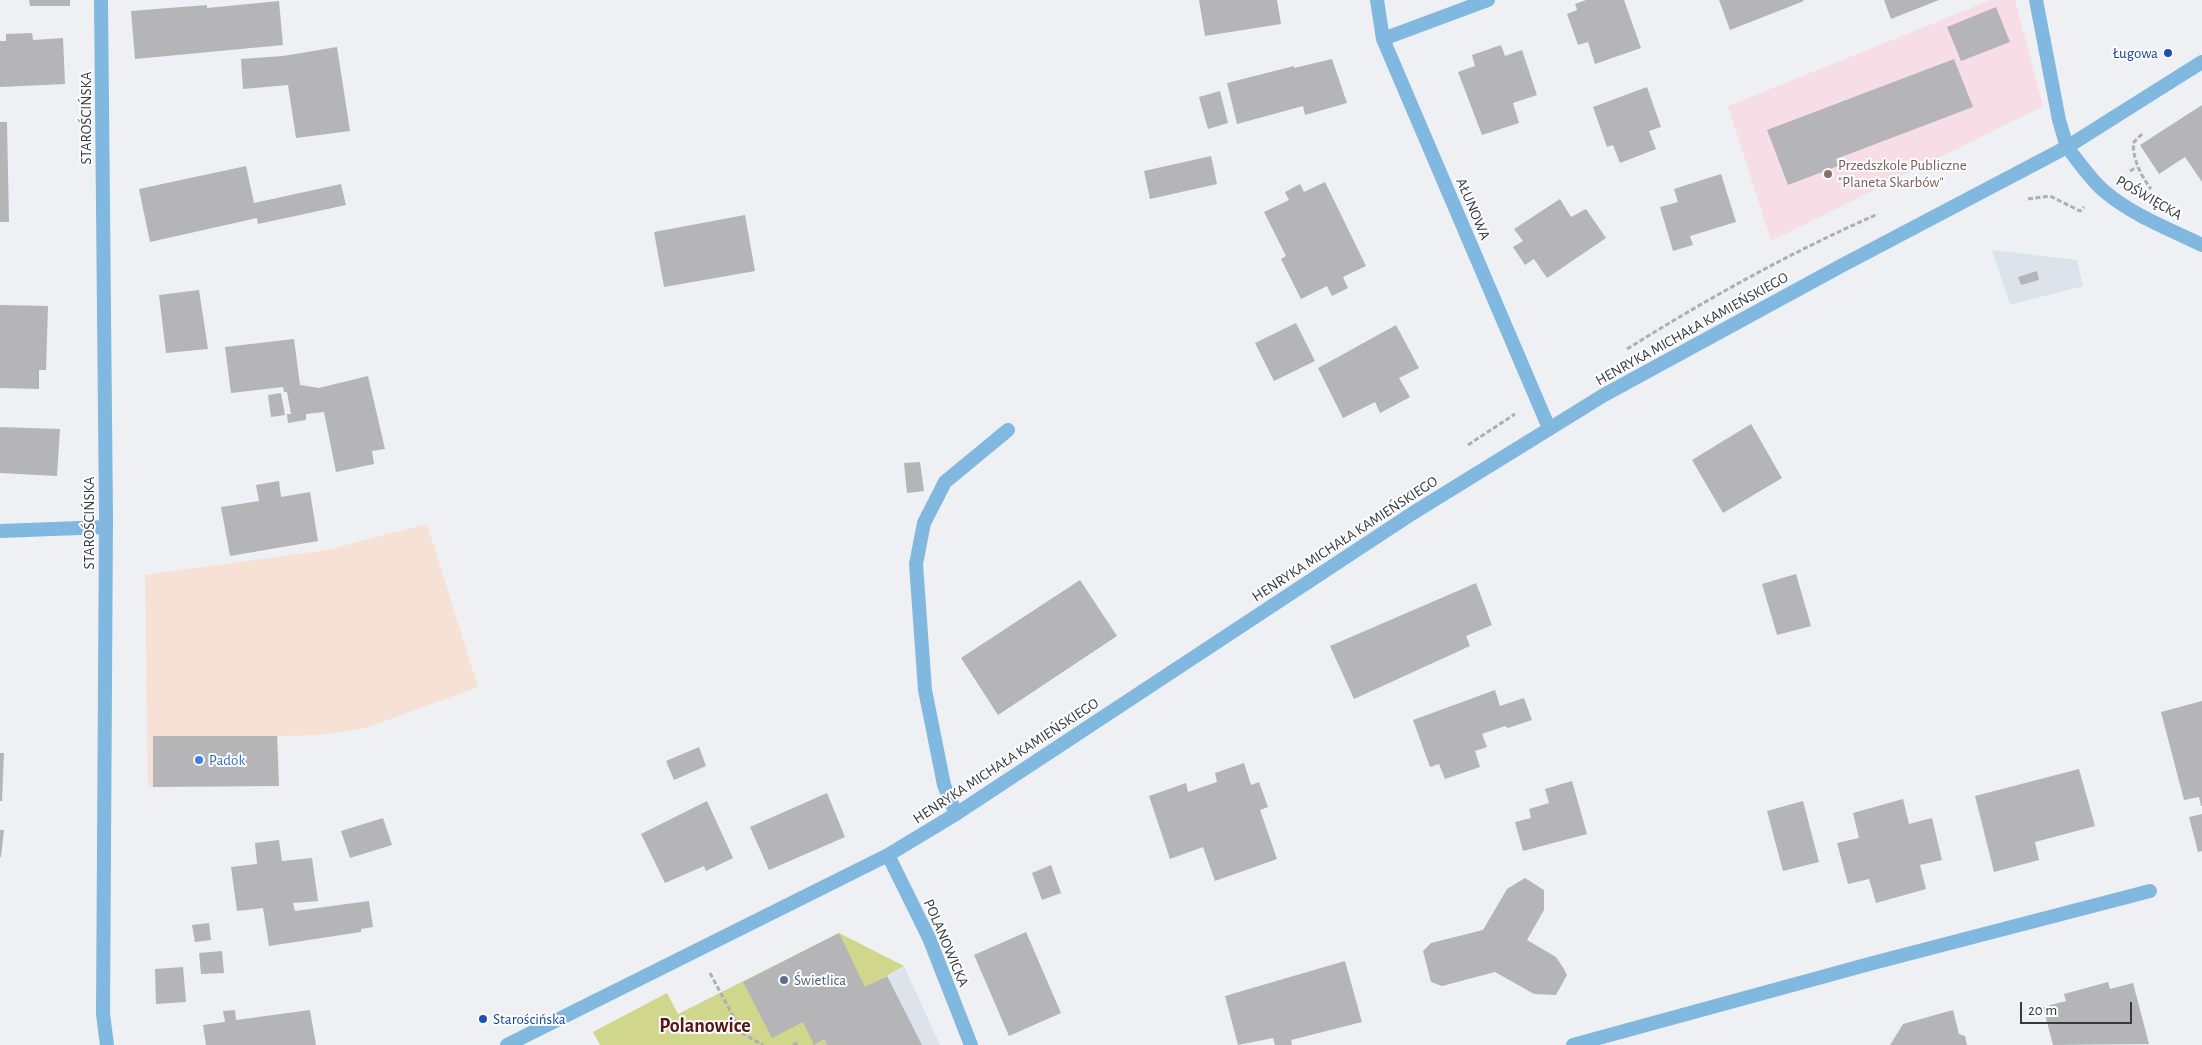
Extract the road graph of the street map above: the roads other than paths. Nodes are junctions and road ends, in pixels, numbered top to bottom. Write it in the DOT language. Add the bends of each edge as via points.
graph roads {
  1 [pos="102,0"];
  2 [pos="1377,0"];
  3 [pos="1488,0"];
  4 [pos="2036,0"];
  5 [pos="1383,39"];
  6 [pos="2202,62"];
  7 [pos="2068,147"];
  8 [pos="2202,245"];
  9 [pos="1549,428"];
  10 [pos="1008,430"];
  11 [pos="106,527"];
  12 [pos="0,531"];
  13 [pos="956,814"];
  14 [pos="888,855"];
  15 [pos="2150,892"];
  16 [pos="107,1045"];
  17 [pos="507,1045"];
  18 [pos="970,1045"];
  19 [pos="1573,1045"];
  1 -- 11 [label="street, STAROŚCIŃSKA"];
  2 -- 5 [label="street, AŁUNOWA"];
  3 -- 5 [label="street"];
  4 -- 7 [label="street"];
  5 -- 9 [label="street, AŁUNOWA"];
  6 -- 7 [label="street, HENRYKA MICHAŁA KAMIEŃSKIEGO"];
  7 -- 8 [label="street, POŚWIĘCKA" via="2094,181 2112,197 2136,213"];
  7 -- 9 [label="street, HENRYKA MICHAŁA KAMIEŃSKIEGO" via="1681,352"];
  9 -- 13 [label="street, HENRYKA MICHAŁA KAMIEŃSKIEGO" via="1413,513"];
  10 -- 13 [label="street" via="945,482 924,523 916,564 925,690 944,785"];
  11 -- 12 [label="street"];
  11 -- 16 [label="street, STAROŚCIŃSKA" via="103,1014"];
  13 -- 14 [label="street, HENRYKA MICHAŁA KAMIEŃSKIEGO"];
  14 -- 17 [label="street, HENRYKA MICHAŁA KAMIEŃSKIEGO"];
  14 -- 18 [label="street, POLANOWICKA" via="929,938"];
  15 -- 19 [label="street"];
}
